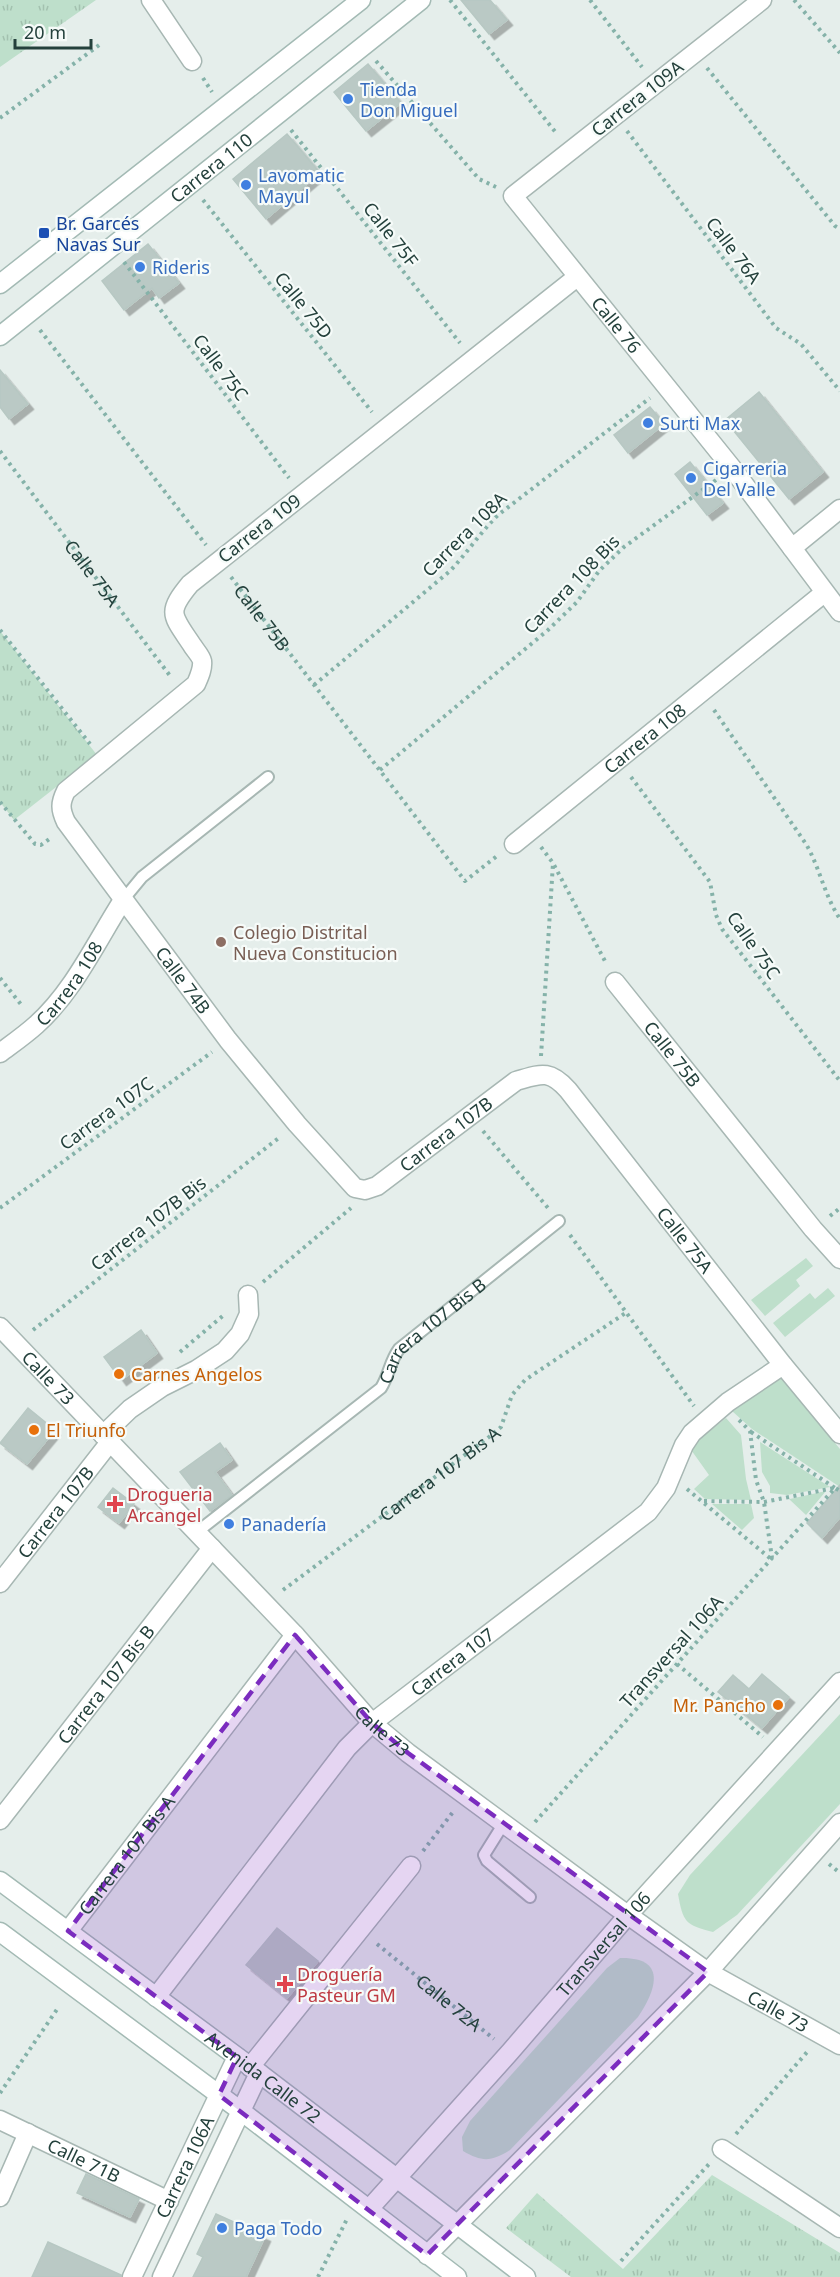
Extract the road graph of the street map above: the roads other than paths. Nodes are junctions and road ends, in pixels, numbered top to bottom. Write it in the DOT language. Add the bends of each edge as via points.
graph roads {
  1 [pos="150,0"];
  2 [pos="361,0"];
  3 [pos="421,0"];
  4 [pos="762,0"];
  5 [pos="192,61"];
  6 [pos="513,196"];
  7 [pos="577,277"];
  8 [pos="0,284"];
  9 [pos="0,336"];
  10 [pos="840,509"];
  11 [pos="792,548"];
  12 [pos="824,593"];
  13 [pos="840,612"];
  14 [pos="268,777"];
  15 [pos="66,822"];
  16 [pos="514,844"];
  17 [pos="123,900"];
  18 [pos="615,982"];
  19 [pos="0,1053"];
  20 [pos="539,1075"];
  21 [pos="377,1186"];
  22 [pos="559,1221"];
  23 [pos="840,1259"];
  24 [pos="248,1295"];
  25 [pos="0,1327"];
  26 [pos="783,1365"];
  27 [pos="840,1434"];
  28 [pos="107,1438"];
  29 [pos="197,1532"];
  30 [pos="212,1548"];
  31 [pos="0,1583"];
  32 [pos="295,1635"];
  33 [pos="840,1682"];
  34 [pos="372,1723"];
  35 [pos="0,1820"];
  36 [pos="504,1823"];
  37 [pos="840,1823"];
  38 [pos="411,1866"];
  39 [pos="0,1881"];
  40 [pos="530,1897"];
  41 [pos="628,1915"];
  42 [pos="68,1931"];
  43 [pos="0,1932"];
  44 [pos="708,1971"];
  45 [pos="156,1997"];
  46 [pos="840,2045"];
  47 [pos="249,2066"];
  48 [pos="219,2094"];
  49 [pos="241,2110"];
  50 [pos="0,2120"];
  51 [pos="28,2133"];
  52 [pos="722,2149"];
  53 [pos="397,2179"];
  54 [pos="0,2197"];
  55 [pos="169,2201"];
  56 [pos="363,2205"];
  57 [pos="457,2225"];
  58 [pos="840,2228"];
  59 [pos="427,2254"];
  60 [pos="132,2277"];
  61 [pos="162,2277"];
  62 [pos="457,2277"];
  63 [pos="526,2277"];
  1 -- 5 [label="street"];
  2 -- 8 [label="street"];
  3 -- 9 [label="street, Carrera 110"];
  4 -- 6 [label="street, Carrera 109A"];
  6 -- 7 [label="street, Calle 76"];
  7 -- 11 [label="street, Calle 76"];
  7 -- 15 [label="street, Carrera 109" via="190,584 173,611 176,622 202,660 196,684 66,790 61,802"];
  10 -- 11 [label="street"];
  11 -- 12 [label="street, Calle 76"];
  12 -- 13 [label="street, Calle 76"];
  12 -- 16 [label="street, Carrera 108"];
  14 -- 17 [label="lane" via="142,877"];
  15 -- 17 [label="street, Calle 74B"];
  17 -- 19 [label="street, Carrera 108" via="69,986 37,1024"];
  17 -- 21 [label="street, Calle 74B" via="297,1124 355,1188"];
  18 -- 23 [label="street, Calle 75B"];
  20 -- 21 [label="street, Carrera 107B" via="516,1081"];
  20 -- 26 [label="street, Calle 75A" via="556,1077 568,1090"];
  22 -- 29 [label="lane, Carrera 107 Bis B" via="399,1349 381,1388"];
  24 -- 28 [label="street, Carrera 107B" via="249,1314 240,1334 225,1351 138,1403"];
  25 -- 28 [label="street, Calle 73"];
  26 -- 27 [label="street, Calle 75A"];
  26 -- 34 [label="street, Carrera 107" via="724,1406 688,1439 671,1478 648,1512"];
  28 -- 29 [label="street, Calle 73"];
  28 -- 31 [label="street, Carrera 107B"];
  29 -- 30 [label="street, Calle 73"];
  30 -- 32 [label="street, Calle 73"];
  30 -- 35 [label="street, Carrera 107 Bis B"];
  32 -- 34 [label="street, Calle 73"];
  32 -- 42 [label="street, Carrera 107 Bis A"];
  33 -- 41 [label="street, Transversal 106"];
  34 -- 36 [label="street, Calle 73"];
  34 -- 45 [label="street, Carrera 107" via="348,1748"];
  36 -- 40 [label="lane" via="484,1855 486,1861"];
  36 -- 41 [label="street, Calle 73"];
  37 -- 44 [label="street"];
  38 -- 47 [label="street, Carrera 106A"];
  39 -- 42 [label="street, Avenida Calle 72"];
  41 -- 44 [label="street, Calle 73"];
  41 -- 53 [label="street, Transversal 106"];
  42 -- 45 [label="street, Avenida Calle 72"];
  43 -- 48 [label="street"];
  44 -- 46 [label="street, Calle 73"];
  44 -- 57 [label="street"];
  45 -- 47 [label="street, Avenida Calle 72"];
  47 -- 48 [label="street, Carrera 106A"];
  47 -- 49 [label="street, Carrera 106A"];
  47 -- 53 [label="street, Avenida Calle 72"];
  48 -- 49 [label="street"];
  48 -- 55 [label="street, Carrera 106A"];
  49 -- 56 [label="street"];
  49 -- 61 [label="street, Carrera 106A"];
  50 -- 51 [label="street, Calle 71B"];
  51 -- 54 [label="street"];
  51 -- 55 [label="street, Calle 71B"];
  52 -- 58 [label="street"];
  53 -- 56 [label="street, Transversal 106"];
  53 -- 57 [label="street, Avenida Calle 72"];
  55 -- 60 [label="street, Carrera 106A"];
  56 -- 59 [label="street"];
  57 -- 59 [label="street"];
  57 -- 63 [label="street, Avenida Calle 72"];
  59 -- 62 [label="street"];
}
